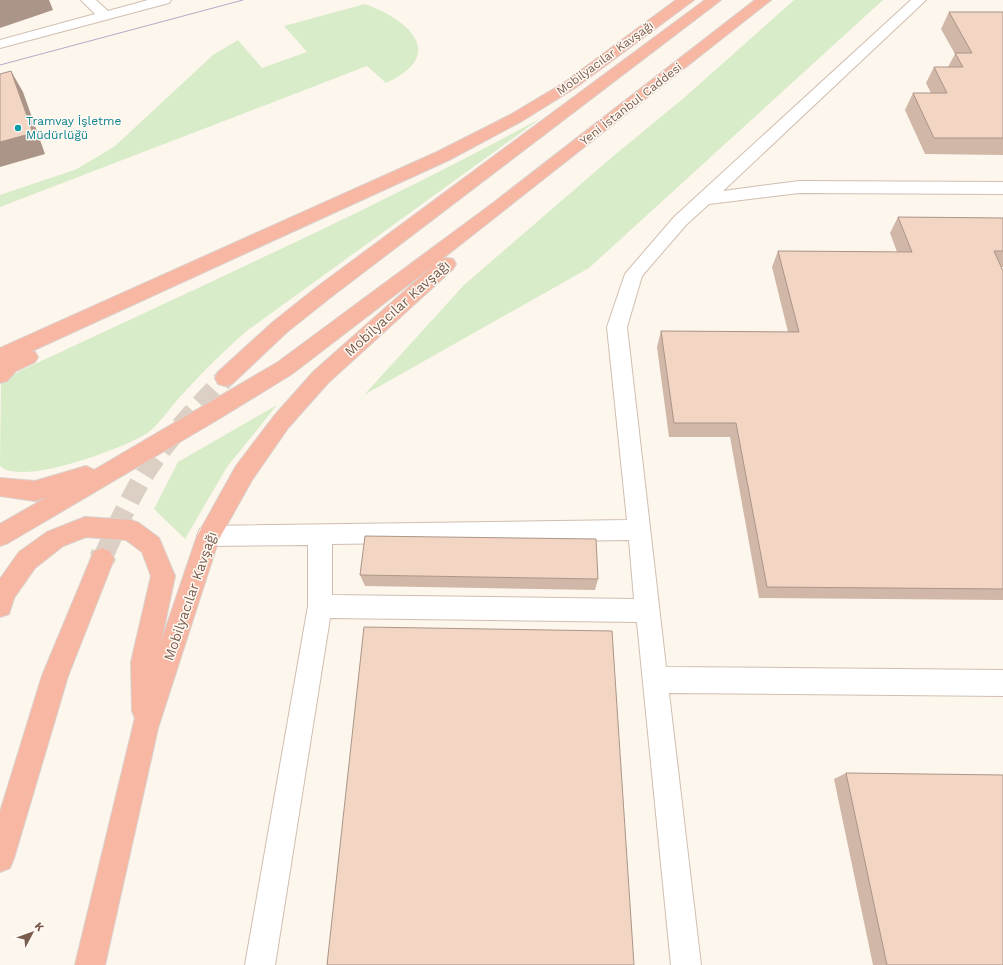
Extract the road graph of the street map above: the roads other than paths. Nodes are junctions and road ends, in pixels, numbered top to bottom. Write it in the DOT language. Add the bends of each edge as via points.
graph roads {
  1 [pos="88,0"];
  2 [pos="164,0"];
  3 [pos="687,0"];
  4 [pos="714,0"];
  5 [pos="764,0"];
  6 [pos="919,0"];
  7 [pos="104,15"];
  8 [pos="0,44"];
  9 [pos="1003,188"];
  10 [pos="704,199"];
  11 [pos="499,207"];
  12 [pos="159,284"];
  13 [pos="0,357"];
  14 [pos="0,375"];
  15 [pos="225,378"];
  16 [pos="210,414"];
  17 [pos="0,486"];
  18 [pos="639,530"];
  19 [pos="320,535"];
  20 [pos="0,536"];
  21 [pos="208,536"];
  22 [pos="102,559"];
  23 [pos="0,606"];
  24 [pos="320,606"];
  25 [pos="648,610"];
  26 [pos="655,680"];
  27 [pos="1003,683"];
  28 [pos="145,728"];
  29 [pos="0,858"];
  30 [pos="90,965"];
  31 [pos="260,965"];
  32 [pos="686,965"];
  1 -- 7 [label="street"];
  2 -- 7 [label="street"];
  3 -- 12 [label="highway, Mobilyacılar Kavşağı" via="570,85 516,118 443,156"];
  4 -- 15 [label="highway, Mobilyacılar Kavşağı" via="324,292 280,327"];
  5 -- 11 [label="highway, Yeni İstanbul Caddesi"];
  6 -- 10 [label="street"];
  7 -- 8 [label="street"];
  9 -- 10 [label="street" via="799,187"];
  10 -- 18 [label="street" via="680,221 634,274 617,327"];
  11 -- 16 [label="highway, Mobilyacılar Kavşağı" via="316,346"];
  11 -- 21 [label="highway, Mobilyacılar Kavşağı" via="463,248 321,377 296,405 244,473"];
  12 -- 13 [label="highway, Mobilyacılar Kavşağı"];
  12 -- 14 [label="highway" via="87,327 10,366"];
  16 -- 17 [label="highway" via="75,480 36,491"];
  16 -- 20 [label="highway, Mobilyacılar Kavşağı"];
  18 -- 19 [label="street"];
  18 -- 25 [label="street"];
  19 -- 21 [label="street"];
  19 -- 24 [label="street"];
  21 -- 28 [label="highway, Mobilyacılar Kavşağı"];
  22 -- 29 [label="highway" via="55,676"];
  23 -- 28 [label="highway" via="3,594 27,560 54,539 85,527 108,528 131,530 150,545 163,576 144,662"];
  24 -- 25 [label="street"];
  24 -- 31 [label="street"];
  25 -- 26 [label="street"];
  26 -- 27 [label="street"];
  26 -- 32 [label="street"];
  28 -- 30 [label="highway, Mobilyacılar Kavşağı"];
}
